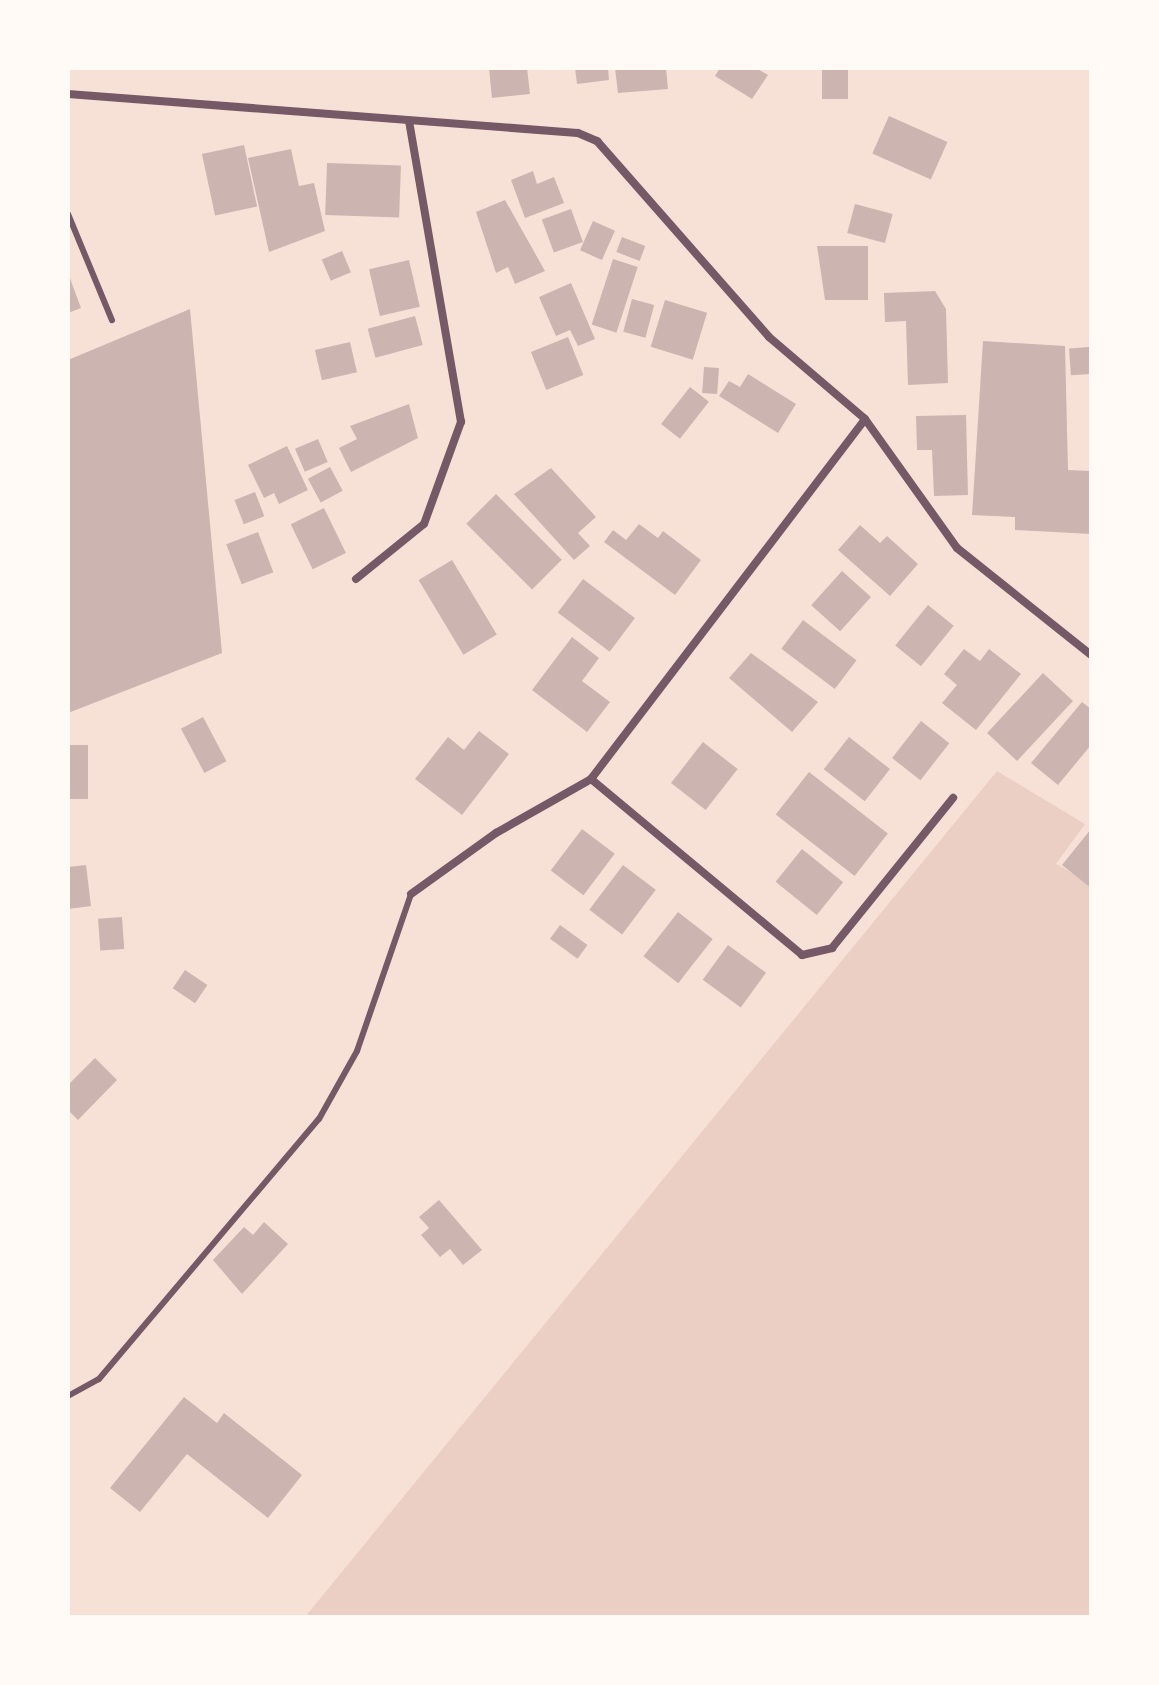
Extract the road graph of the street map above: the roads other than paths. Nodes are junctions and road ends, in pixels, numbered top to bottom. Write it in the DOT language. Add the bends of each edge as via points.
graph roads {
  1 [pos="68,94"];
  2 [pos="409,122"];
  3 [pos="68,214"];
  4 [pos="112,320"];
  5 [pos="865,419"];
  6 [pos="356,579"];
  7 [pos="1091,655"];
  8 [pos="591,779"];
  9 [pos="953,798"];
  10 [pos="411,894"];
  11 [pos="68,1396"];
  1 -- 2 [label="street"];
  2 -- 5 [label="street" via="578,133 597,141 769,337"];
  2 -- 6 [label="street" via="459,378 461,422 424,524"];
  3 -- 4 [label="lane"];
  5 -- 7 [label="street" via="957,548"];
  5 -- 8 [label="street"];
  8 -- 9 [label="street" via="790,948 818,953 832,948"];
  8 -- 10 [label="street" via="496,833"];
  10 -- 11 [label="lane" via="357,1051 319,1119 99,1379"];
}
